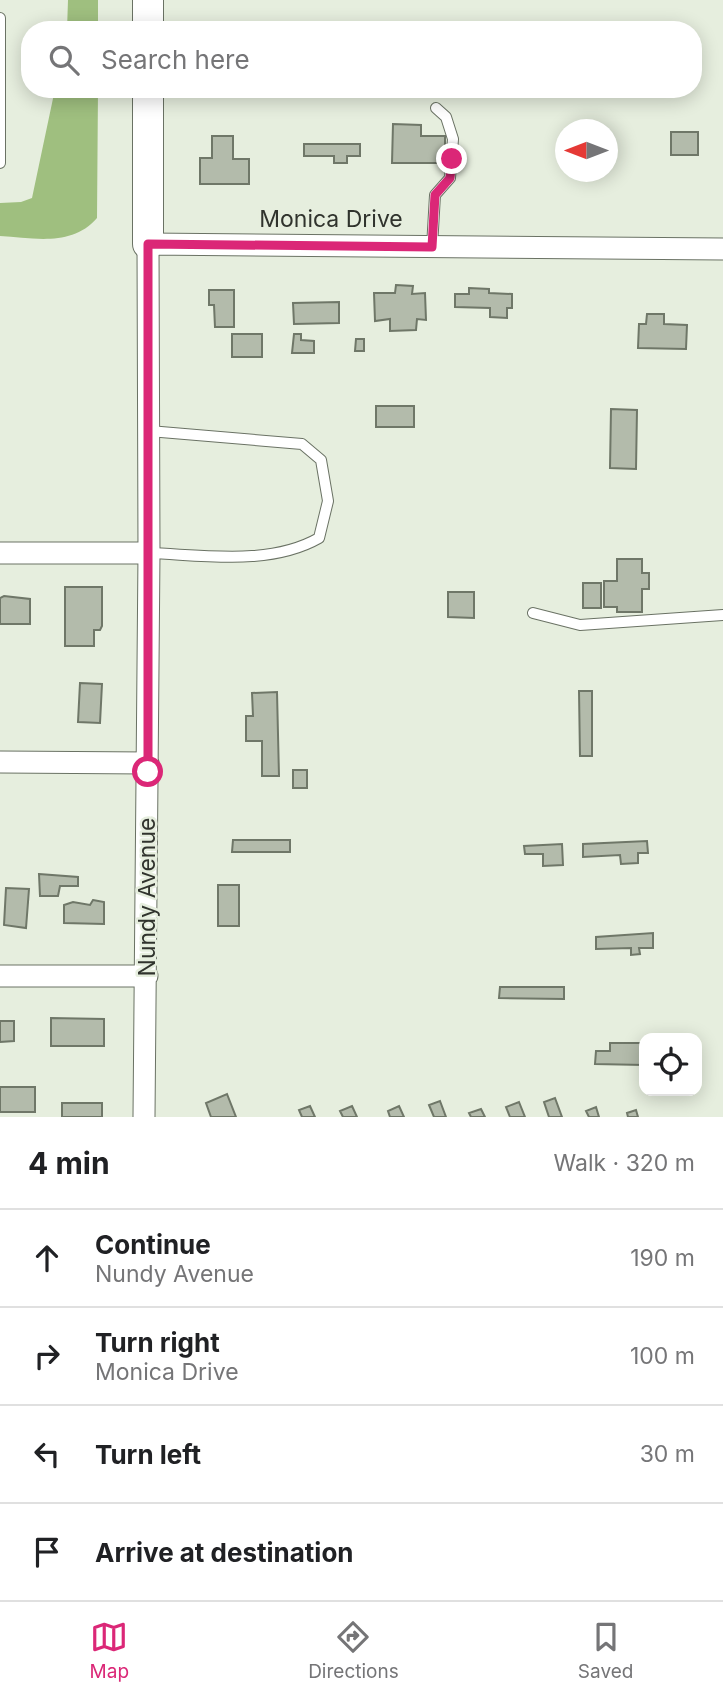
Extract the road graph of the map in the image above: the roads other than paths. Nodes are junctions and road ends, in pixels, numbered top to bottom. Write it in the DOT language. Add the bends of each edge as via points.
graph roads {
  1 [pos="148,0"];
  2 [pos="0,18"];
  3 [pos="148,21"];
  4 [pos="148,98"];
  5 [pos="436,108"];
  6 [pos="0,163"];
  7 [pos="148,244"];
  8 [pos="432,247"];
  9 [pos="723,249"];
  10 [pos="149,431"];
  11 [pos="0,553"];
  12 [pos="149,553"];
  13 [pos="533,613"];
  14 [pos="723,615"];
  15 [pos="0,762"];
  16 [pos="148,763"];
  17 [pos="0,976"];
  18 [pos="147,976"];
  19 [pos="144,1117"];
  1 -- 3 [label="street"];
  2 -- 6 [label="lane"];
  4 -- 7 [label="street, Nundy Avenue"];
  5 -- 8 [label="lane" via="446,117 453,139 450,178 435,195"];
  7 -- 8 [label="street, Monica Drive"];
  7 -- 10 [label="street, Nundy Avenue"];
  8 -- 9 [label="street, Monica Drive"];
  10 -- 12 [label="street, Nundy Avenue"];
  10 -- 12 [label="lane" via="302,444 321,460 328,501 319,538 297,550 235,556"];
  11 -- 12 [label="street"];
  12 -- 16 [label="street, Nundy Avenue"];
  13 -- 14 [label="lane" via="580,625"];
  15 -- 16 [label="street"];
  16 -- 18 [label="street, Nundy Avenue"];
  17 -- 18 [label="street"];
  18 -- 19 [label="street, Nundy Avenue"];
}
